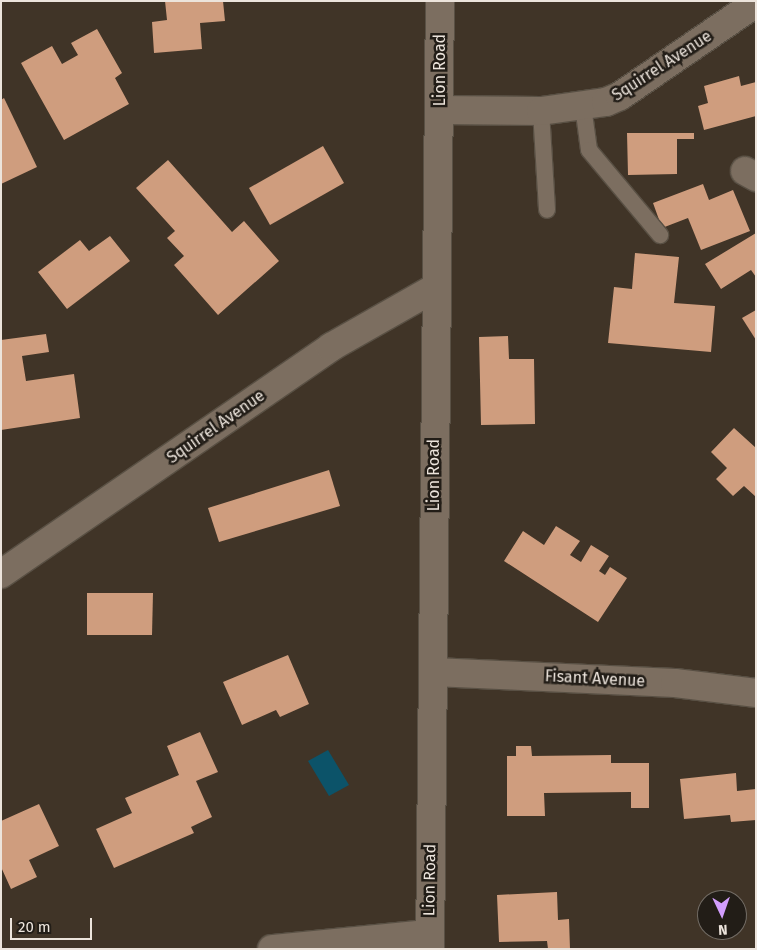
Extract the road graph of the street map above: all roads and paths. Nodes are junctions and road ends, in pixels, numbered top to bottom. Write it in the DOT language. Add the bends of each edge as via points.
graph roads {
  1 [pos="440,1"];
  2 [pos="756,3"];
  3 [pos="583,106"];
  4 [pos="440,110"];
  5 [pos="541,111"];
  6 [pos="547,210"];
  7 [pos="660,235"];
  8 [pos="435,288"];
  9 [pos="1,574"];
  10 [pos="434,672"];
  11 [pos="756,693"];
  12 [pos="430,941"];
  13 [pos="272,949"];
  1 -- 4 [label="street, Lion Road"];
  2 -- 3 [label="street, Squirrel Avenue" via="620,96"];
  3 -- 5 [label="street, Squirrel Avenue"];
  3 -- 7 [label="lane" via="589,150"];
  4 -- 5 [label="street, Squirrel Avenue"];
  4 -- 8 [label="street, Lion Road"];
  5 -- 6 [label="lane"];
  8 -- 9 [label="street, Squirrel Avenue" via="332,347"];
  8 -- 10 [label="street, Lion Road"];
  10 -- 11 [label="street, Fisant Avenue" via="675,683"];
  10 -- 12 [label="street, Lion Road"];
  12 -- 13 [label="street"];
}
